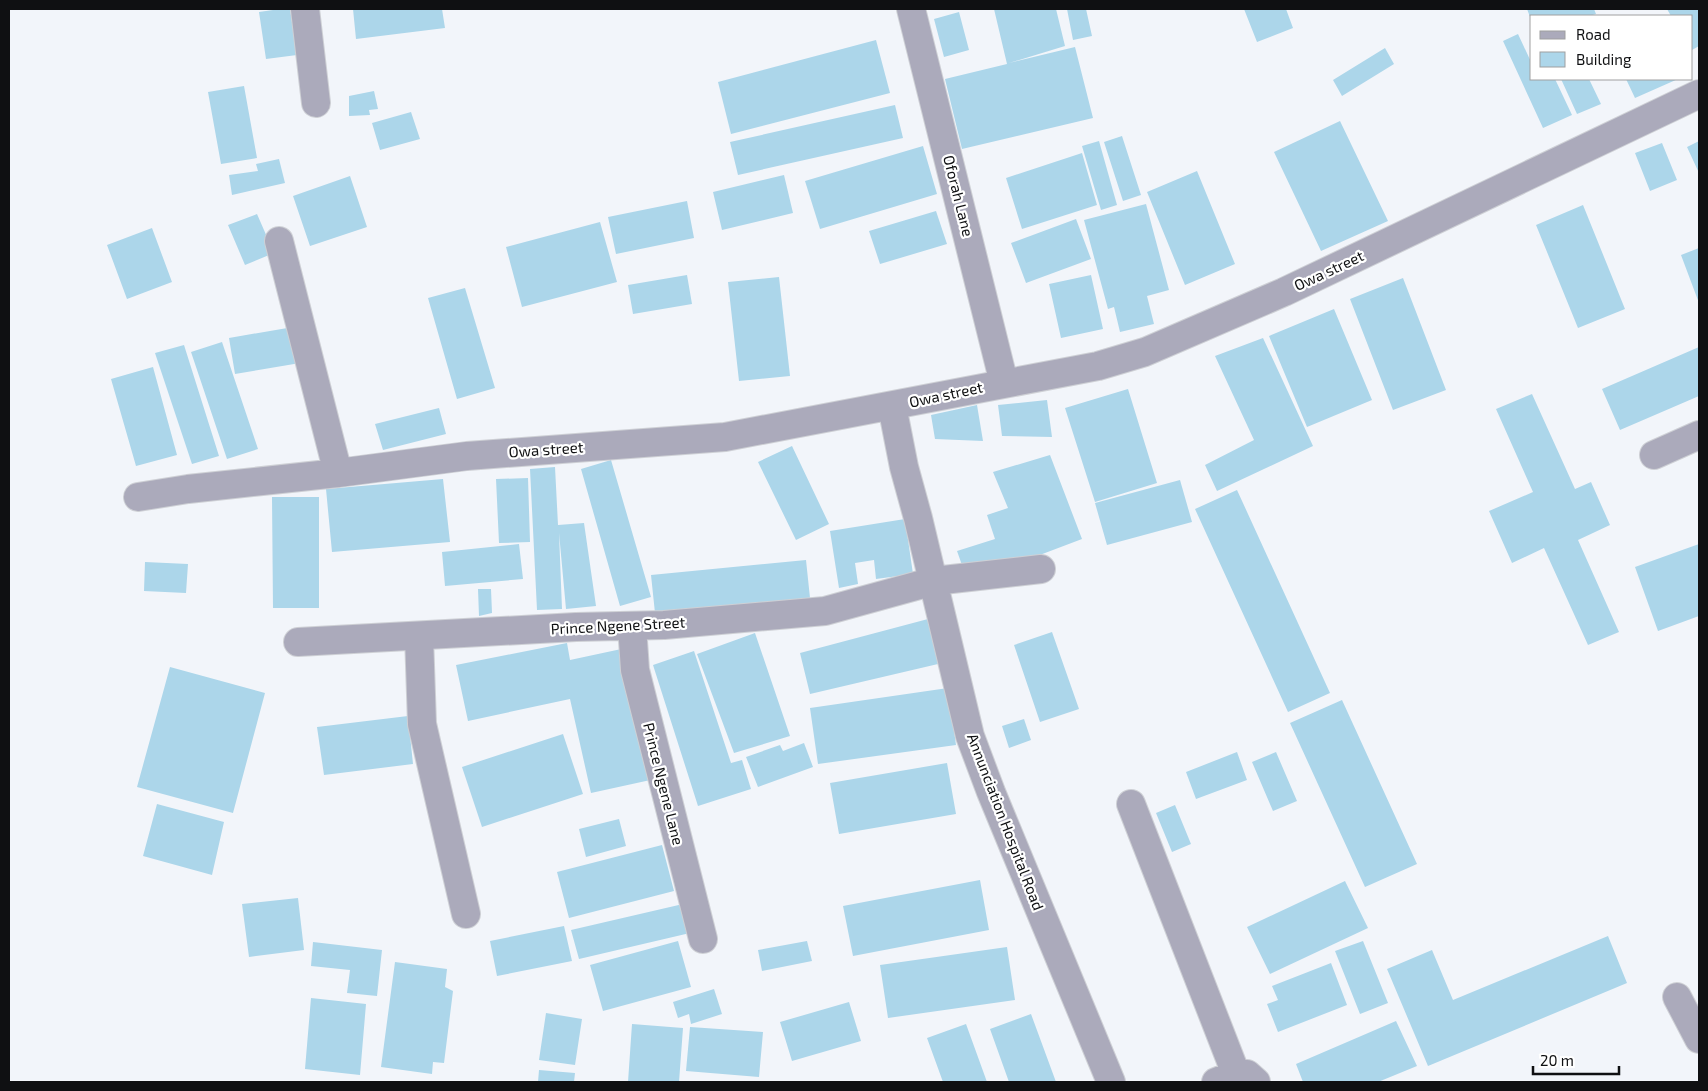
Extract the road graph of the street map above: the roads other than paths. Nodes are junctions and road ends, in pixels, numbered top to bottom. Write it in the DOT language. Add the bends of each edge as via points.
graph roads {
  1 [pos="305,9"];
  2 [pos="911,9"];
  3 [pos="1699,94"];
  4 [pos="316,103"];
  5 [pos="279,241"];
  6 [pos="1004,383"];
  7 [pos="892,406"];
  8 [pos="1699,435"];
  9 [pos="1654,455"];
  10 [pos="338,473"];
  11 [pos="138,497"];
  12 [pos="1041,569"];
  13 [pos="934,581"];
  14 [pos="632,626"];
  15 [pos="419,636"];
  16 [pos="298,642"];
  17 [pos="1132,804"];
  18 [pos="466,914"];
  19 [pos="703,939"];
  20 [pos="1677,997"];
  21 [pos="1699,1038"];
  22 [pos="1236,1080"];
  23 [pos="1111,1082"];
  1 -- 4 [label="street"];
  2 -- 6 [label="street, Oforah Lane"];
  3 -- 6 [label="street, Owa street" via="1381,247 1192,333 1098,366"];
  5 -- 10 [label="street"];
  6 -- 7 [label="street, Owa street"];
  7 -- 10 [label="street, Owa street" via="725,437 467,456"];
  7 -- 13 [label="street, Annunciation Hospital Road" via="904,467"];
  8 -- 9 [label="street"];
  10 -- 11 [label="street, Owa street"];
  12 -- 13 [label="street, Prince Ngene Street"];
  13 -- 14 [label="street, Prince Ngene Street" via="825,611"];
  13 -- 23 [label="street, Annunciation Hospital Road" via="970,736"];
  14 -- 15 [label="street, Prince Ngene Street"];
  14 -- 19 [label="street, Prince Ngene Lane" via="635,670"];
  15 -- 16 [label="street, Prince Ngene Street"];
  15 -- 18 [label="street" via="422,724"];
  17 -- 22 [label="street"];
  20 -- 21 [label="street"];
}
